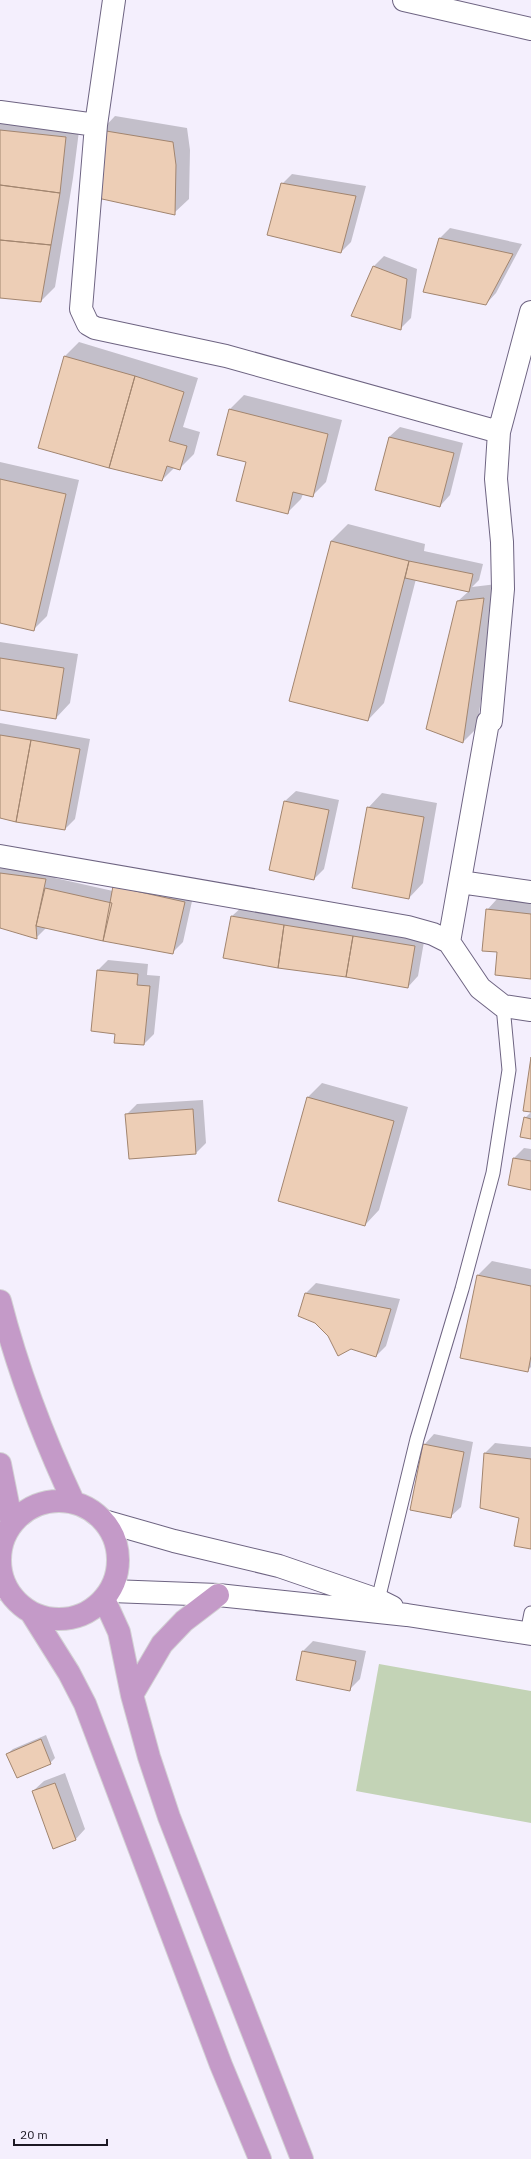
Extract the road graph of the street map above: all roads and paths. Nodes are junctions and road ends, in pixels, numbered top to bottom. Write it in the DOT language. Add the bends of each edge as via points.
graph roads {
  1 [pos="114,0"];
  2 [pos="404,0"];
  3 [pos="531,29"];
  4 [pos="0,112"];
  5 [pos="96,125"];
  6 [pos="531,312"];
  7 [pos="526,348"];
  8 [pos="499,432"];
  9 [pos="0,856"];
  10 [pos="460,882"];
  11 [pos="531,892"];
  12 [pos="449,942"];
  13 [pos="503,1006"];
  14 [pos="531,1010"];
  15 [pos="0,1301"];
  16 [pos="0,1464"];
  17 [pos="74,1503"];
  18 [pos="104,1521"];
  19 [pos="8,1525"];
  20 [pos="4,1588"];
  21 [pos="107,1595"];
  22 [pos="218,1595"];
  23 [pos="378,1600"];
  24 [pos="32,1614"];
  25 [pos="407,1615"];
  26 [pos="530,1627"];
  27 [pos="132,1695"];
  28 [pos="260,2159"];
  29 [pos="302,2159"];
  1 -- 5 [label="street"];
  2 -- 3 [label="street"];
  4 -- 5 [label="street"];
  5 -- 8 [label="street" via="80,309 88,324 95,328 226,356"];
  6 -- 7 [label="street"];
  7 -- 8 [label="street"];
  8 -- 10 [label="street" via="496,479 502,542 502,589 491,721 488,722"];
  9 -- 12 [label="street" via="408,927 433,934"];
  10 -- 11 [label="street"];
  10 -- 12 [label="street"];
  12 -- 13 [label="street" via="480,988"];
  13 -- 14 [label="street"];
  13 -- 23 [label="lane" via="509,1070 493,1173 462,1289 417,1439"];
  15 -- 17 [label="highway" via="28,1395 49,1450"];
  16 -- 19 [label="highway"];
  17 -- 18 [label="highway" via="90,1509"];
  17 -- 19 [label="highway" via="57,1501 40,1504"];
  18 -- 21 [label="highway" via="114,1537 119,1555 118,1574"];
  18 -- 23 [label="street" via="174,1542 279,1566"];
  19 -- 20 [label="highway" via="1,1546 0,1569"];
  20 -- 24 [label="highway"];
  21 -- 22 [label="street"];
  21 -- 24 [label="highway" via="89,1612 70,1619 51,1619"];
  21 -- 27 [label="highway" via="119,1632"];
  22 -- 25 [label="street"];
  22 -- 27 [label="highway" via="184,1621 162,1644"];
  23 -- 25 [label="street"];
  24 -- 28 [label="highway" via="70,1673 88,1711 221,2065"];
  25 -- 26 [label="street"];
  27 -- 29 [label="highway" via="172,1825"];
}
